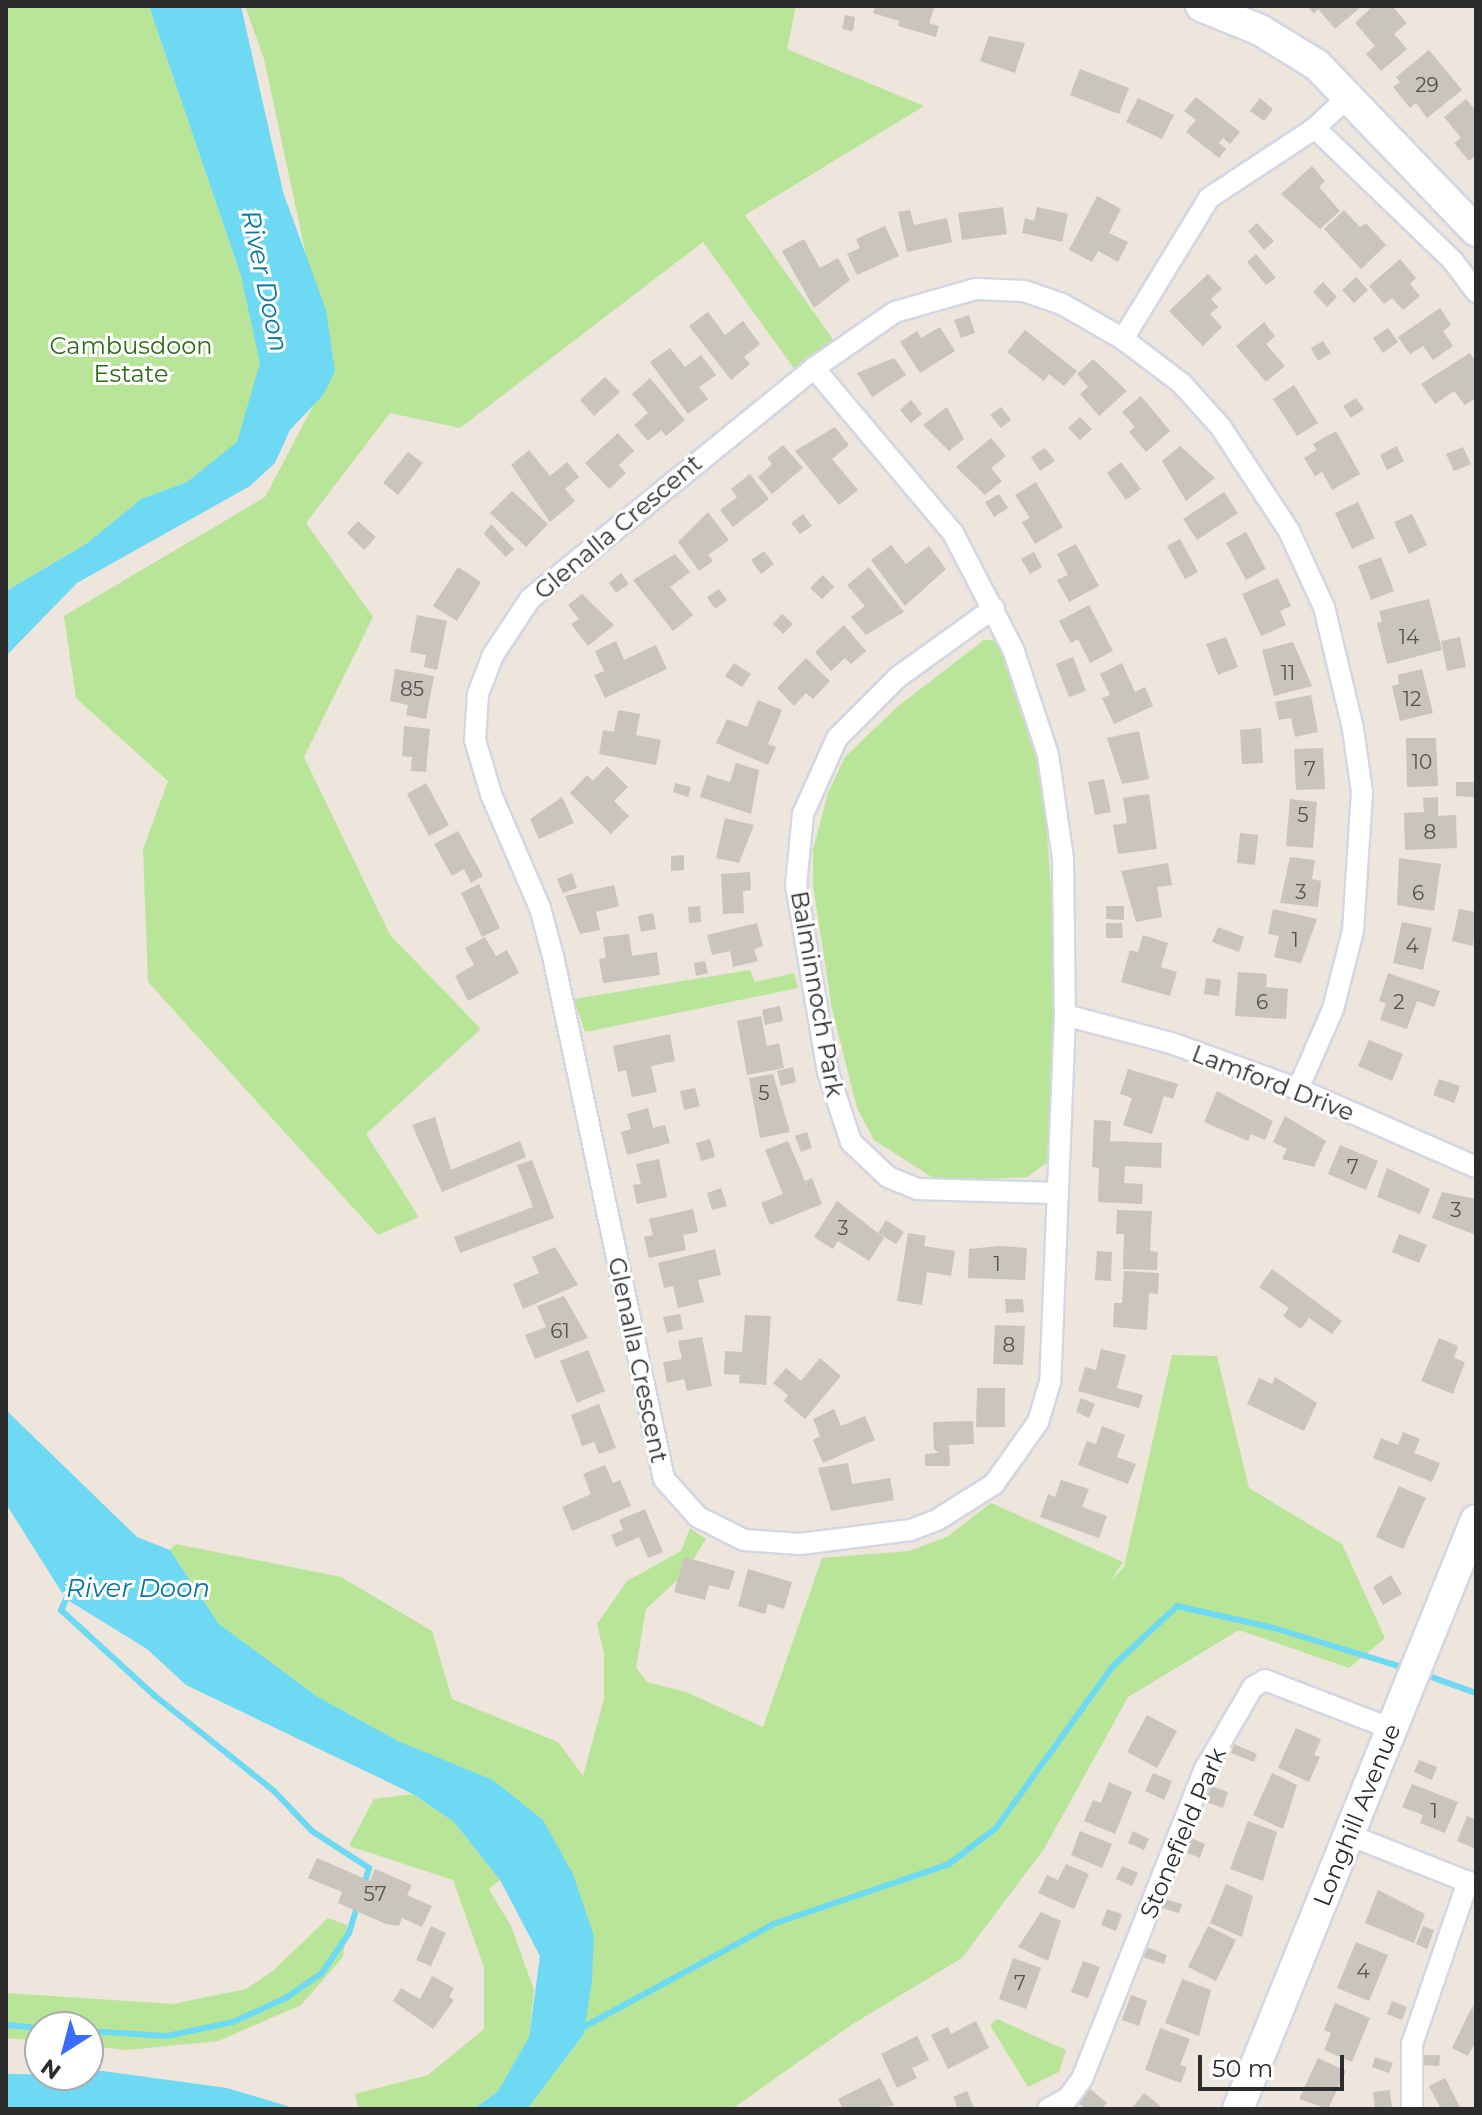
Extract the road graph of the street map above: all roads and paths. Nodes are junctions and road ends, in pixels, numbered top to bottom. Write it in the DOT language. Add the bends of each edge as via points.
graph roads {
  1 [pos="1201,6"];
  2 [pos="1349,96"];
  3 [pos="1315,128"];
  4 [pos="1476,231"];
  5 [pos="1476,292"];
  6 [pos="1123,339"];
  7 [pos="814,368"];
  8 [pos="994,608"];
  9 [pos="1065,1015"];
  10 [pos="1298,1089"];
  11 [pos="1476,1167"];
  12 [pos="1057,1193"];
  13 [pos="1476,1520"];
  14 [pos="1392,1729"];
  15 [pos="1349,1835"];
  16 [pos="1472,1883"];
  17 [pos="1048,2109"];
  18 [pos="1238,2109"];
  19 [pos="1412,2109"];
  1 -- 2 [label="street" via="1260,30 1317,65"];
  2 -- 3 [label="street"];
  2 -- 4 [label="street"];
  3 -- 5 [label="street" via="1453,261"];
  3 -- 6 [label="street" via="1209,198"];
  6 -- 7 [label="street" via="1062,304 1024,291 976,289 895,312"];
  6 -- 10 [label="street" via="1181,383 1262,485 1324,607 1336,652 1362,792 1361,870 1353,931 1333,1009"];
  7 -- 8 [label="street, Glenalla Crescent" via="924,492"];
  7 -- 12 [label="street, Glenalla Crescent" via="530,599 493,655 475,714 483,773 540,908 553,956 656,1459 678,1498 721,1532 768,1544 800,1544 911,1530 963,1506 994,1484 1038,1422 1050,1382"];
  8 -- 9 [label="street, Glenalla Crescent" via="1030,693 1048,755 1063,859"];
  8 -- 12 [label="street, Balminnoch Park" via="898,677 837,738 803,814 796,885 828,1072 851,1142 888,1177 917,1189"];
  9 -- 10 [label="street, Lamford Drive" via="1171,1043"];
  9 -- 12 [label="street, Glenalla Crescent"];
  10 -- 11 [label="street, Lamford Drive"];
  13 -- 14 [label="street, Longhill Avenue"];
  14 -- 15 [label="street, Longhill Avenue"];
  14 -- 17 [label="street, Stonefield Park" via="1265,1680 1253,1687 1205,1769 1082,2079 1068,2098"];
  15 -- 16 [label="street"];
  15 -- 18 [label="street, Longhill Avenue"];
  16 -- 19 [label="street" via="1412,2044"];
}
